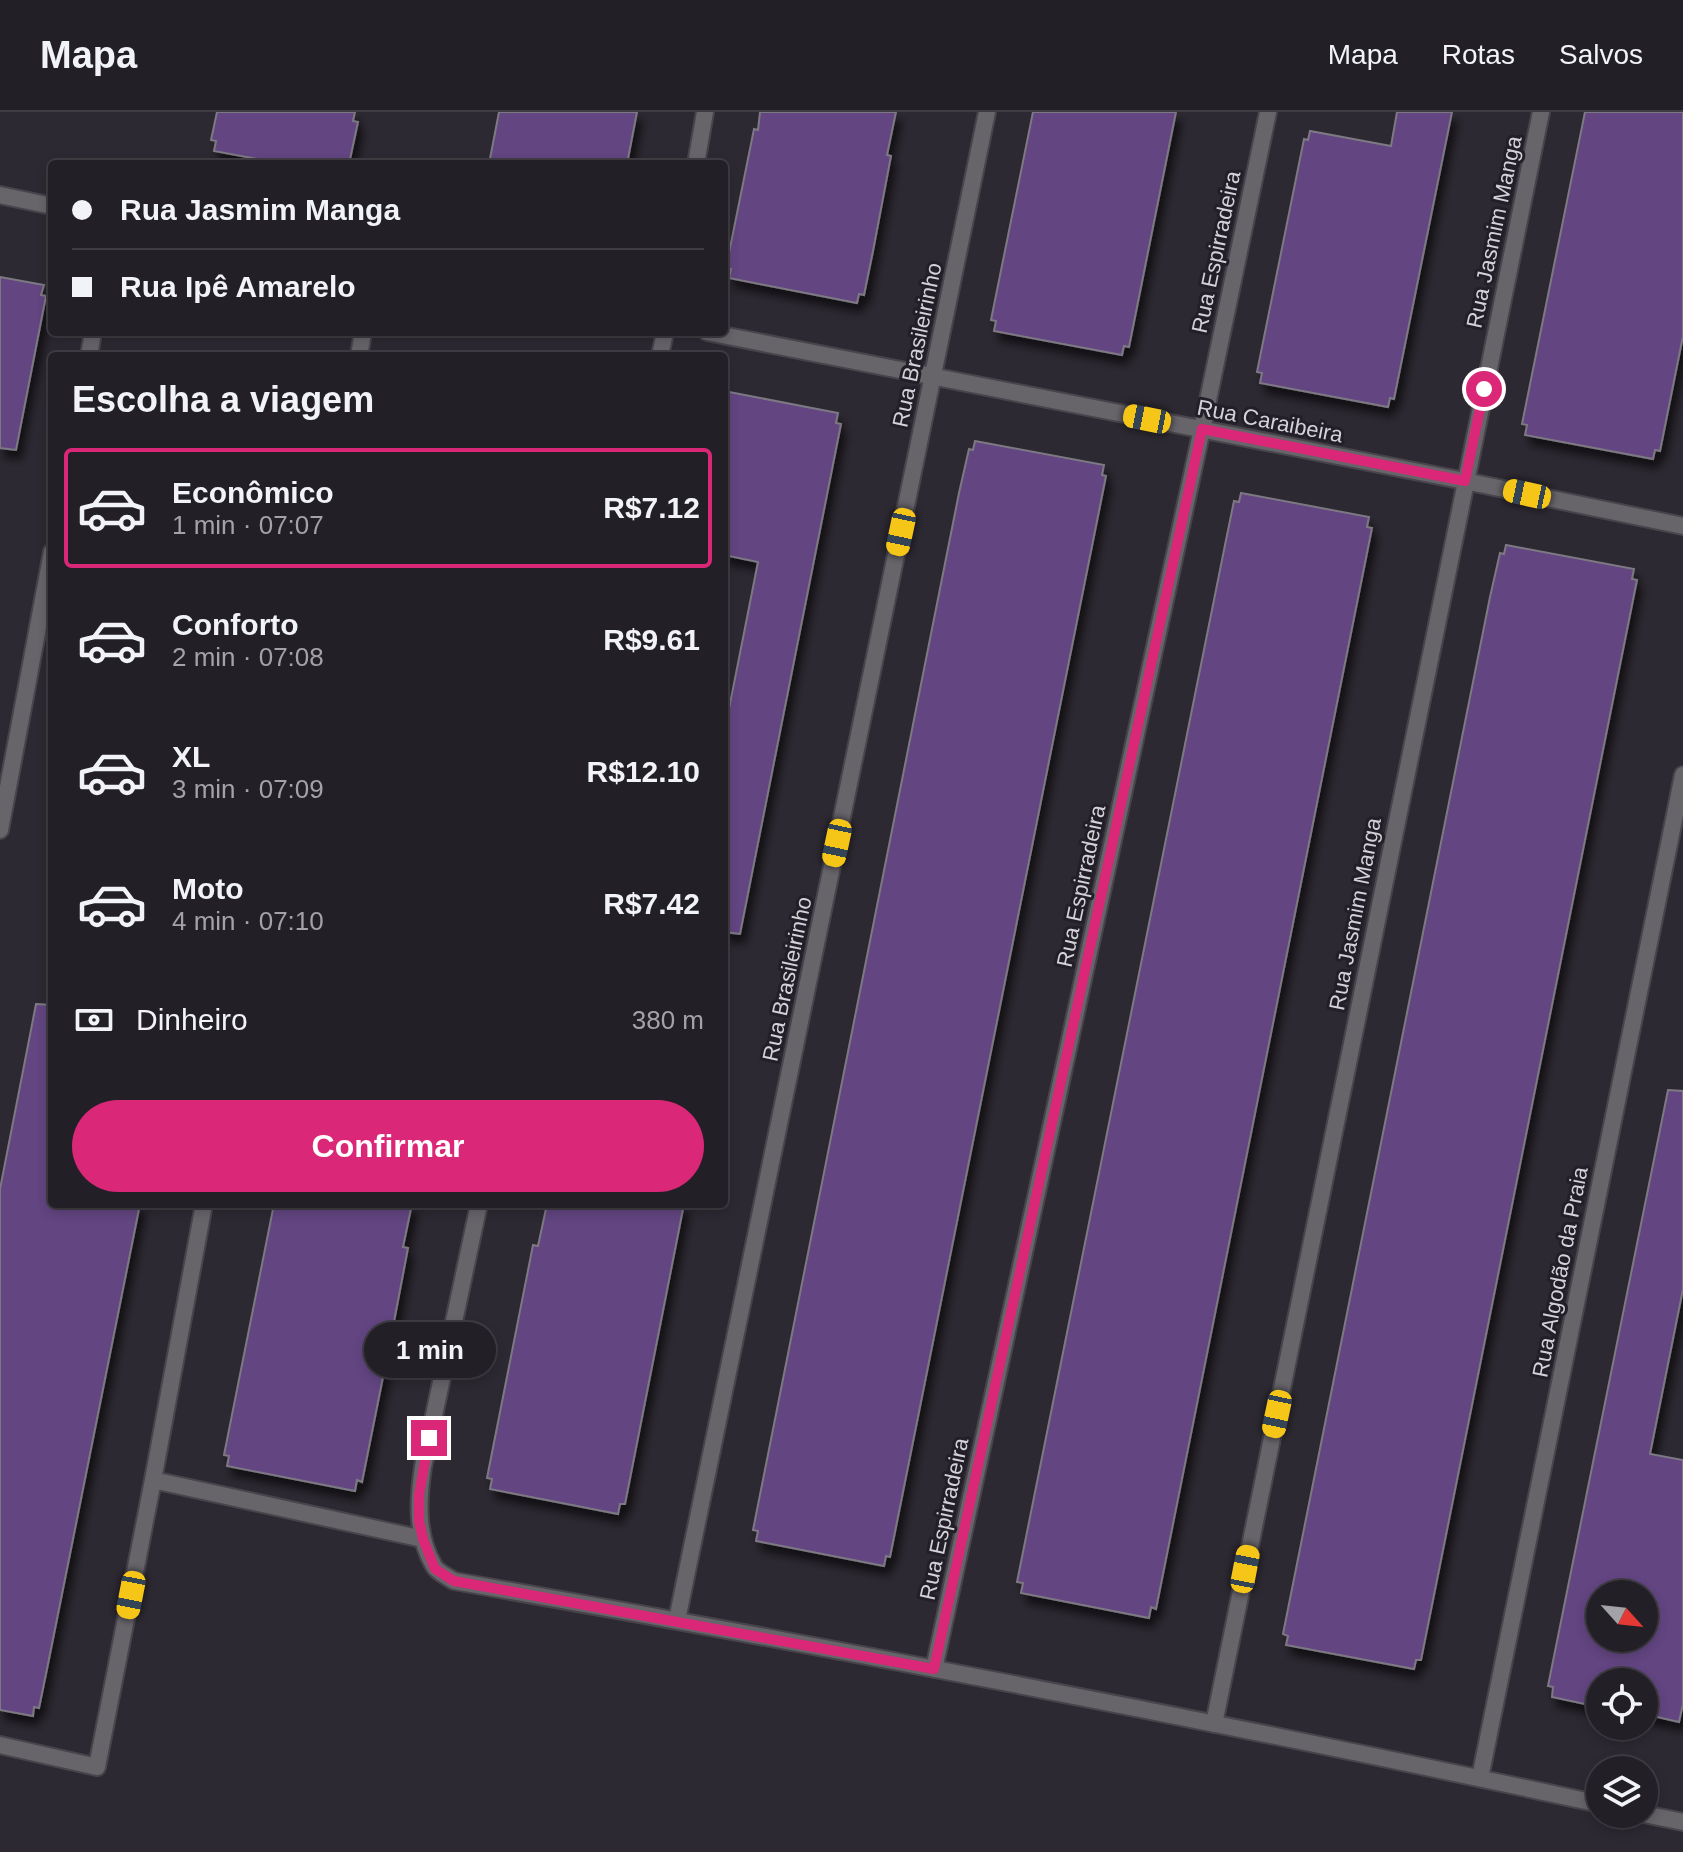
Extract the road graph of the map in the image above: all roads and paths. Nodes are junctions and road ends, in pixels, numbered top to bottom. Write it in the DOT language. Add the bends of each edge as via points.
graph roads {
  1 [pos="705,112"];
  2 [pos="987,112"];
  3 [pos="1268,112"];
  4 [pos="1541,112"];
  5 [pos="697,160"];
  6 [pos="0,195"];
  7 [pos="48,205"];
  8 [pos="727,336"];
  9 [pos="933,377"];
  10 [pos="1202,429"];
  11 [pos="1465,481"];
  12 [pos="1683,526"];
  13 [pos="48,573"];
  14 [pos="1683,775"];
  15 [pos="0,830"];
  16 [pos="203,1208"];
  17 [pos="478,1208"];
  18 [pos="153,1480"];
  19 [pos="423,1539"];
  20 [pos="677,1620"];
  21 [pos="934,1669"];
  22 [pos="1214,1724"];
  23 [pos="0,1745"];
  24 [pos="1480,1778"];
  25 [pos="1586,1801"];
  26 [pos="1658,1817"];
  27 [pos="1683,1822"];
  1 -- 5 [label="street"];
  2 -- 9 [label="street, Rua Brasileirinho"];
  3 -- 10 [label="street, Rua Espirradeira"];
  4 -- 11 [label="street, Rua Jasmim Manga"];
  6 -- 7 [label="street"];
  8 -- 9 [label="street, Rua Caraibeira"];
  9 -- 10 [label="street, Rua Caraibeira"];
  9 -- 20 [label="street, Rua Brasileirinho"];
  10 -- 11 [label="street, Rua Caraibeira"];
  10 -- 21 [label="street, Rua Espirradeira"];
  11 -- 12 [label="street, Rua Caraibeira"];
  11 -- 22 [label="street, Rua Jasmim Manga"];
  13 -- 15 [label="street"];
  14 -- 24 [label="street, Rua Algodão da Praia"];
  16 -- 18 [label="street"];
  17 -- 19 [label="street" via="423,1467"];
  18 -- 19 [label="street"];
  18 -- 23 [label="street" via="97,1767"];
  19 -- 20 [label="street" via="435,1569 454,1581"];
  20 -- 21 [label="street"];
  21 -- 22 [label="street"];
  22 -- 24 [label="street"];
  24 -- 25 [label="street"];
  26 -- 27 [label="street"];
}
